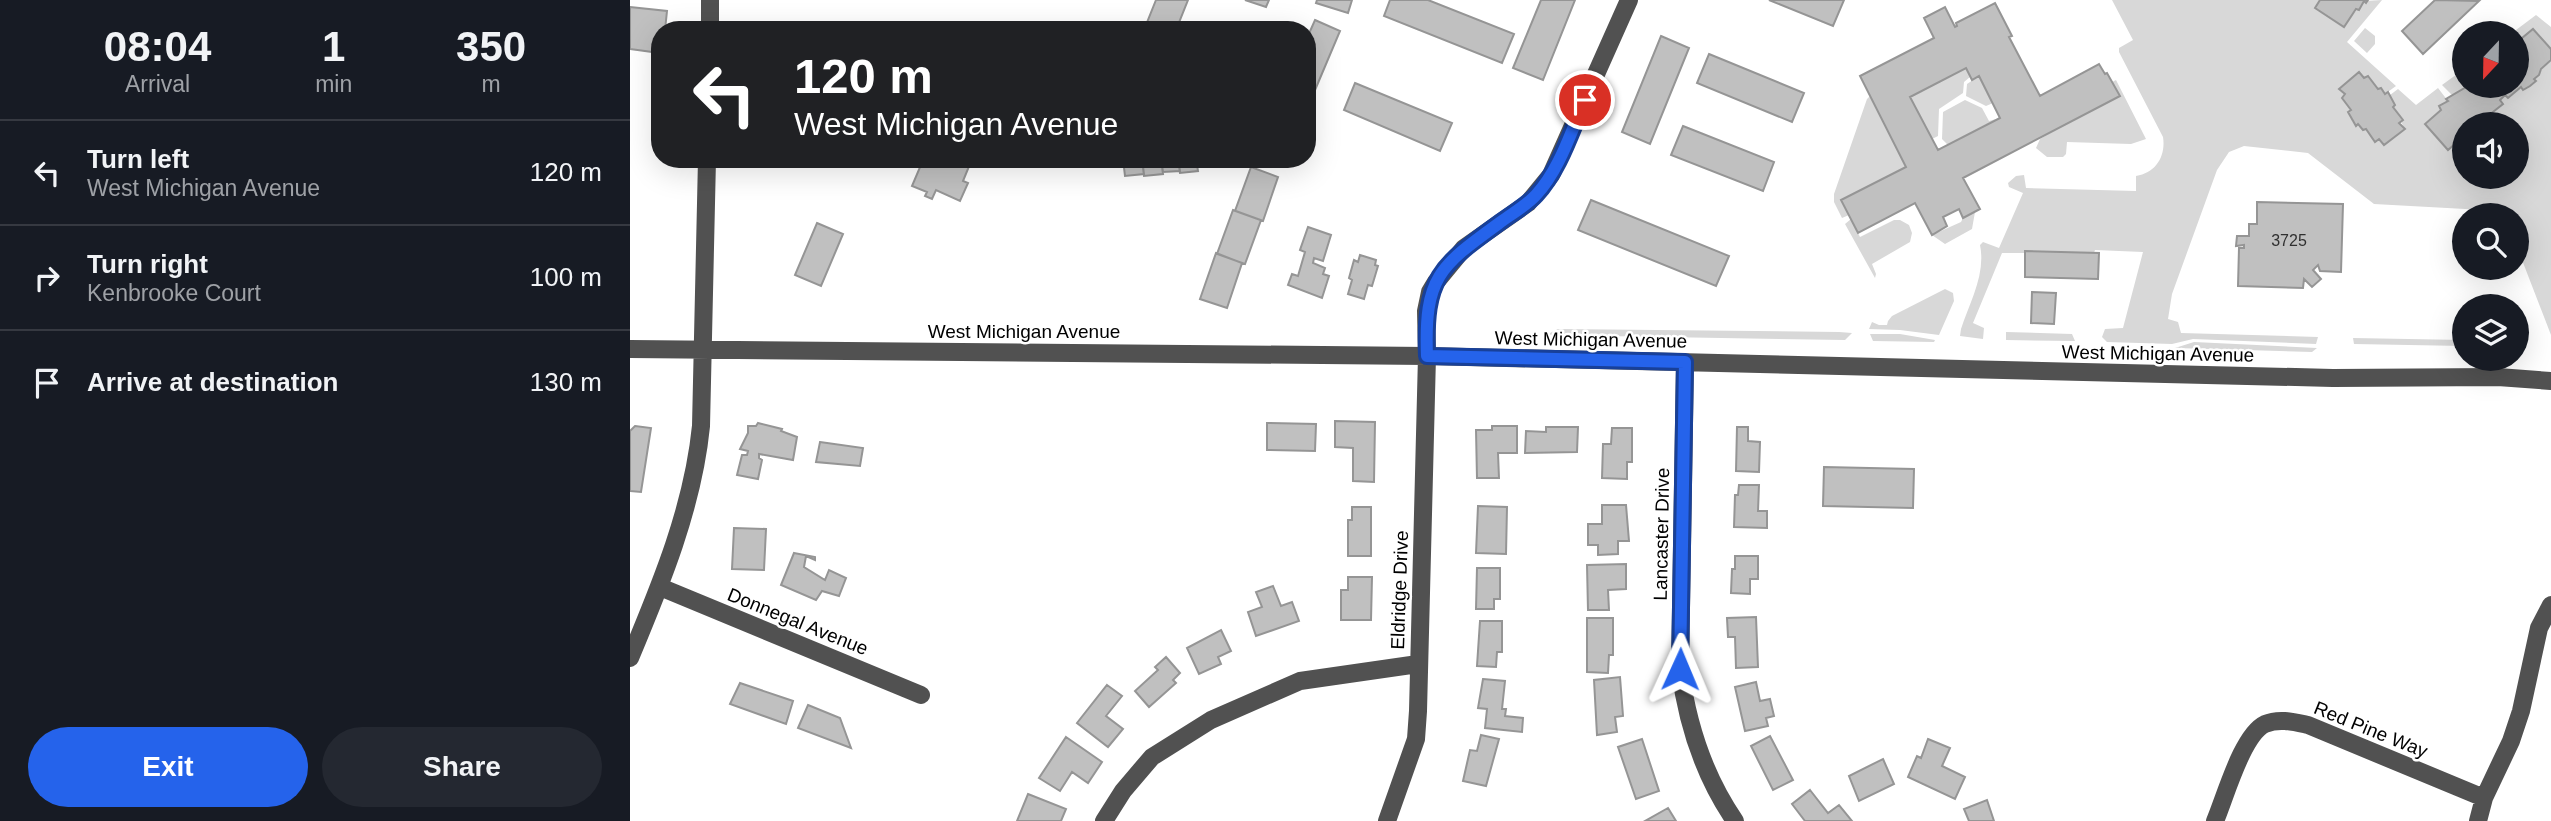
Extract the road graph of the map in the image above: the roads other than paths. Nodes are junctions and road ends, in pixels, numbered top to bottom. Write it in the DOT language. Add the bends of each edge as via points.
graph roads {
  1 [pos="709,0"];
  2 [pos="1629,0"];
  3 [pos="710,21"];
  4 [pos="707,168"];
  5 [pos="630,349"];
  6 [pos="703,350"];
  7 [pos="1427,356"];
  8 [pos="1685,362"];
  9 [pos="2551,381"];
  10 [pos="660,587"];
  11 [pos="2551,605"];
  12 [pos="630,658"];
  13 [pos="1418,664"];
  14 [pos="921,695"];
  15 [pos="2484,797"];
  16 [pos="1104,821"];
  17 [pos="1387,821"];
  18 [pos="1735,821"];
  19 [pos="2215,821"];
  20 [pos="2479,821"];
  1 -- 3 [label="street"];
  2 -- 7 [label="street, Eldridge Drive" via="1551,175 1528,203 1464,248 1430,292"];
  4 -- 6 [label="street"];
  5 -- 6 [label="street, West Michigan Avenue"];
  6 -- 7 [label="street, West Michigan Avenue"];
  6 -- 10 [label="street" via="697,463"];
  7 -- 8 [label="street, West Michigan Avenue"];
  7 -- 13 [label="street, Eldridge Drive"];
  8 -- 9 [label="street, West Michigan Avenue"];
  8 -- 18 [label="street, Lancaster Drive" via="1680,669 1700,751"];
  10 -- 12 [label="street"];
  10 -- 14 [label="street, Donnegal Avenue"];
  11 -- 15 [label="street" via="2539,628 2515,730"];
  13 -- 16 [label="street" via="1300,681 1211,720 1152,757"];
  13 -- 17 [label="street, Eldridge Drive" via="1416,739"];
  15 -- 19 [label="street, Red Pine Way" via="2286,720 2264,724 2249,740"];
  15 -- 20 [label="street"];
}
